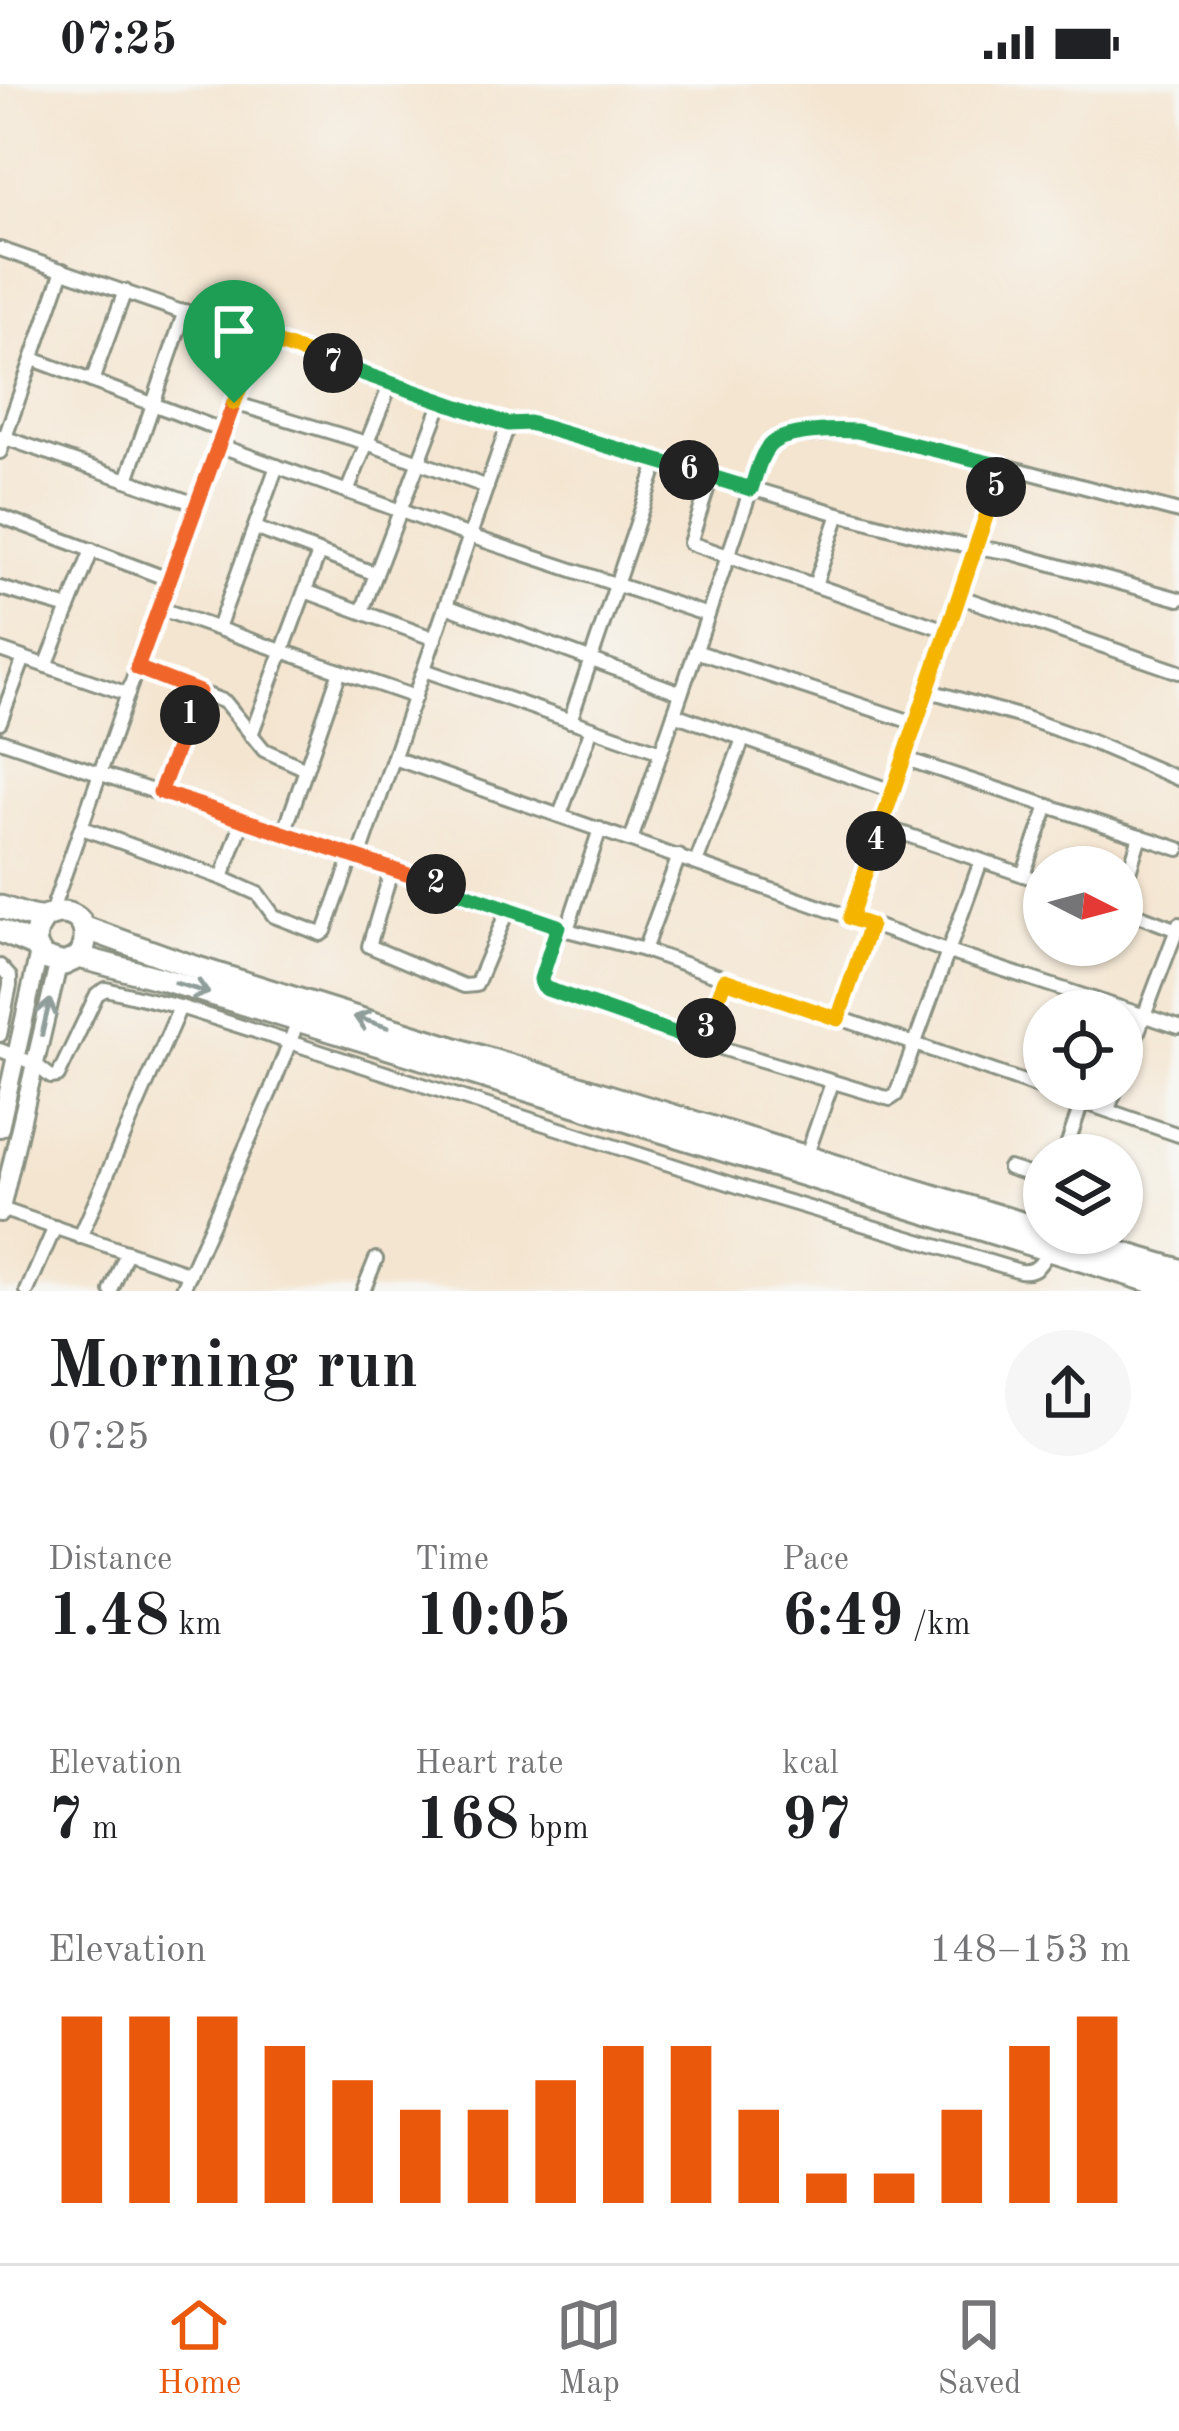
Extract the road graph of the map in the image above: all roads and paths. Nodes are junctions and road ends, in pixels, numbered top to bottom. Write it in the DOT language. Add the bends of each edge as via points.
graph roads {
  1 [pos="0,249"];
  2 [pos="63,270"];
  3 [pos="125,291"];
  4 [pos="184,311"];
  5 [pos="260,337"];
  6 [pos="33,359"];
  7 [pos="92,381"];
  8 [pos="392,383"];
  9 [pos="442,401"];
  10 [pos="234,403"];
  11 [pos="153,404"];
  12 [pos="508,424"];
  13 [pos="224,430"];
  14 [pos="2,442"];
  15 [pos="367,443"];
  16 [pos="218,445"];
  17 [pos="418,461"];
  18 [pos="658,461"];
  19 [pos="278,466"];
  20 [pos="1002,466"];
  21 [pos="711,477"];
  22 [pos="127,480"];
  23 [pos="487,487"];
  24 [pos="751,489"];
  25 [pos="347,492"];
  26 [pos="196,504"];
  27 [pos="399,511"];
  28 [pos="1179,512"];
  29 [pos="838,514"];
  30 [pos="0,515"];
  31 [pos="255,528"];
  32 [pos="470,536"];
  33 [pos="978,546"];
  34 [pos="92,550"];
  35 [pos="319,553"];
  36 [pos="728,557"];
  37 [pos="376,574"];
  38 [pos="168,579"];
  39 [pos="815,585"];
  40 [pos="616,586"];
  41 [pos="0,588"];
  42 [pos="304,590"];
  43 [pos="958,596"];
  44 [pos="1179,599"];
  45 [pos="446,606"];
  46 [pos="69,608"];
  47 [pos="158,608"];
  48 [pos="362,611"];
  49 [pos="708,615"];
  50 [pos="218,628"];
  51 [pos="946,630"];
  52 [pos="435,639"];
  53 [pos="0,650"];
  54 [pos="695,651"];
  55 [pos="283,652"];
  56 [pos="24,658"];
  57 [pos="592,660"];
  58 [pos="46,666"];
  59 [pos="137,668"];
  60 [pos="1178,668"];
  61 [pos="424,670"];
  62 [pos="340,671"];
  63 [pos="926,690"];
  64 [pos="199,692"];
  65 [pos="681,692"];
  66 [pos="128,694"];
  67 [pos="415,697"];
  68 [pos="674,714"];
  69 [pos="570,721"];
  70 [pos="0,722"];
  71 [pos="915,722"];
  72 [pos="592,728"];
  73 [pos="251,735"];
  74 [pos="742,739"];
  75 [pos="0,740"];
  76 [pos="661,752"];
  77 [pos="394,758"];
  78 [pos="903,758"];
  79 [pos="306,769"];
  80 [pos="102,772"];
  81 [pos="1179,778"];
  82 [pos="892,791"];
  83 [pos="160,792"];
  84 [pos="1048,806"];
  85 [pos="560,815"];
  86 [pos="243,820"];
  87 [pos="880,826"];
  88 [pos="82,828"];
  89 [pos="600,829"];
  90 [pos="284,833"];
  91 [pos="1140,836"];
  92 [pos="631,840"];
  93 [pos="1034,846"];
  94 [pos="1137,846"];
  95 [pos="1179,849"];
  96 [pos="679,856"];
  97 [pos="356,857"];
  98 [pos="981,861"];
  99 [pos="696,862"];
  100 [pos="392,869"];
  101 [pos="1023,875"];
  102 [pos="222,878"];
  103 [pos="0,907"];
  104 [pos="508,909"];
  105 [pos="1143,916"];
  106 [pos="47,917"];
  107 [pos="850,918"];
  108 [pos="870,925"];
  109 [pos="1178,927"];
  110 [pos="85,928"];
  111 [pos="563,928"];
  112 [pos="0,932"];
  113 [pos="644,950"];
  114 [pos="949,952"];
  115 [pos="53,955"];
  116 [pos="0,966"];
  117 [pos="725,980"];
  118 [pos="180,1007"];
  119 [pos="1145,1016"];
  120 [pos="838,1019"];
  121 [pos="1143,1021"];
  122 [pos="1179,1027"];
  123 [pos="294,1032"];
  124 [pos="0,1036"];
  125 [pos="700,1042"];
  126 [pos="914,1045"];
  127 [pos="8,1054"];
  128 [pos="34,1064"];
  129 [pos="1023,1082"];
  130 [pos="832,1083"];
  131 [pos="524,1088"];
  132 [pos="1111,1110"];
  133 [pos="518,1114"];
  134 [pos="0,1128"];
  135 [pos="1179,1135"];
  136 [pos="701,1145"];
  137 [pos="806,1157"];
  138 [pos="1009,1168"];
  139 [pos="692,1171"];
  140 [pos="1023,1172"];
  141 [pos="0,1211"];
  142 [pos="55,1227"];
  143 [pos="1023,1229"];
  144 [pos="1023,1231"];
  145 [pos="80,1237"];
  146 [pos="127,1252"];
  147 [pos="1044,1254"];
  148 [pos="1089,1254"];
  149 [pos="1114,1254"];
  150 [pos="376,1259"];
  151 [pos="1179,1270"];
  152 [pos="190,1274"];
  153 [pos="1179,1290"];
  154 [pos="27,1291"];
  155 [pos="111,1291"];
  156 [pos="182,1291"];
  157 [pos="363,1291"];
  1 -- 2 [label="street"];
  2 -- 3 [label="street"];
  2 -- 6 [label="street"];
  3 -- 4 [label="street"];
  3 -- 7 [label="street"];
  4 -- 5 [label="street"];
  4 -- 11 [label="street"];
  5 -- 8 [label="street"];
  5 -- 10 [label="street"];
  6 -- 7 [label="street"];
  6 -- 14 [label="street"];
  7 -- 11 [label="street"];
  8 -- 9 [label="street"];
  8 -- 15 [label="street"];
  9 -- 12 [label="street"];
  9 -- 17 [label="street"];
  10 -- 13 [label="street"];
  10 -- 15 [label="street"];
  11 -- 13 [label="street"];
  11 -- 22 [label="street"];
  12 -- 18 [label="street" via="529,423"];
  12 -- 23 [label="street"];
  13 -- 16 [label="street"];
  14 -- 22 [label="street"];
  15 -- 17 [label="street"];
  15 -- 25 [label="street"];
  16 -- 19 [label="street"];
  16 -- 26 [label="street"];
  17 -- 23 [label="street"];
  17 -- 27 [label="street"];
  18 -- 21 [label="street"];
  18 -- 40 [label="street"];
  19 -- 25 [label="street"];
  19 -- 31 [label="street"];
  20 -- 24 [label="street" via="839,430 775,441"];
  20 -- 28 [label="street"];
  20 -- 33 [label="street"];
  21 -- 24 [label="street"];
  21 -- 36 [label="street" via="689,542"];
  22 -- 26 [label="street"];
  23 -- 32 [label="street"];
  24 -- 29 [label="street"];
  24 -- 36 [label="street"];
  25 -- 27 [label="street"];
  26 -- 38 [label="street"];
  27 -- 32 [label="street"];
  27 -- 37 [label="street"];
  29 -- 33 [label="street"];
  29 -- 39 [label="street"];
  30 -- 34 [label="street"];
  31 -- 35 [label="street"];
  31 -- 50 [label="street"];
  32 -- 40 [label="street"];
  32 -- 45 [label="street"];
  33 -- 43 [label="street"];
  33 -- 44 [label="street"];
  34 -- 38 [label="street"];
  34 -- 46 [label="street"];
  35 -- 37 [label="street"];
  35 -- 42 [label="street"];
  36 -- 39 [label="street"];
  36 -- 49 [label="street"];
  37 -- 48 [label="street"];
  38 -- 47 [label="street"];
  39 -- 51 [label="street"];
  40 -- 49 [label="street"];
  40 -- 57 [label="street"];
  41 -- 46 [label="street"];
  42 -- 48 [label="street"];
  42 -- 55 [label="street"];
  43 -- 51 [label="street"];
  43 -- 60 [label="street"];
  45 -- 52 [label="street"];
  45 -- 57 [label="street"];
  46 -- 58 [label="street"];
  47 -- 50 [label="street"];
  47 -- 59 [label="street"];
  48 -- 52 [label="street"];
  49 -- 54 [label="street"];
  50 -- 55 [label="street"];
  51 -- 63 [label="street"];
  52 -- 61 [label="street"];
  53 -- 56 [label="street"];
  54 -- 65 [label="street"];
  54 -- 71 [label="street"];
  55 -- 62 [label="street"];
  55 -- 73 [label="street"];
  56 -- 58 [label="street"];
  56 -- 70 [label="street"];
  57 -- 65 [label="street"];
  57 -- 69 [label="street"];
  58 -- 66 [label="street"];
  59 -- 64 [label="street"];
  59 -- 66 [label="street"];
  61 -- 67 [label="street"];
  61 -- 69 [label="street"];
  62 -- 67 [label="street"];
  62 -- 79 [label="street"];
  63 -- 71 [label="street"];
  63 -- 81 [label="street" via="1048,726"];
  64 -- 73 [label="street" via="225,702"];
  64 -- 83 [label="street"];
  65 -- 68 [label="street"];
  66 -- 80 [label="street"];
  67 -- 77 [label="street"];
  68 -- 74 [label="street"];
  68 -- 76 [label="street"];
  69 -- 72 [label="street"];
  71 -- 78 [label="street"];
  72 -- 76 [label="street"];
  72 -- 85 [label="street"];
  73 -- 79 [label="street"];
  74 -- 82 [label="street"];
  74 -- 99 [label="street"];
  75 -- 80 [label="street"];
  76 -- 92 [label="street"];
  77 -- 85 [label="street"];
  77 -- 97 [label="street"];
  78 -- 82 [label="street"];
  78 -- 84 [label="street"];
  79 -- 90 [label="street"];
  80 -- 83 [label="street"];
  80 -- 88 [label="street"];
  82 -- 87 [label="street"];
  83 -- 86 [label="street"];
  84 -- 91 [label="street"];
  84 -- 93 [label="street"];
  85 -- 89 [label="street"];
  86 -- 90 [label="street"];
  86 -- 102 [label="street"];
  87 -- 98 [label="street"];
  87 -- 107 [label="street"];
  88 -- 102 [label="street"];
  88 -- 106 [label="street"];
  89 -- 92 [label="street"];
  89 -- 111 [label="street"];
  90 -- 97 [label="street"];
  91 -- 94 [label="street"];
  91 -- 95 [label="street"];
  92 -- 96 [label="street"];
  96 -- 99 [label="street"];
  96 -- 113 [label="street"];
  97 -- 100 [label="street"];
  97 -- 102 [label="street" via="321,934 274,916 258,894"];
  98 -- 101 [label="street"];
  98 -- 114 [label="street"];
  99 -- 107 [label="street"];
  100 -- 104 [label="street"];
  100 -- 104 [label="street" via="369,946 464,986 476,985"];
  103 -- 106 [label="highway"];
  104 -- 111 [label="street"];
  105 -- 109 [label="street"];
  106 -- 110 [label="highway" via="67,913"];
  106 -- 115 [label="highway" via="38,927"];
  107 -- 108 [label="street"];
  108 -- 114 [label="street"];
  108 -- 120 [label="street"];
  109 -- 119 [label="street"];
  110 -- 115 [label="highway" via="87,939"];
  137 -- 110 [label="highway, one-way"];
  111 -- 113 [label="street"];
  111 -- 125 [label="street" via="544,987"];
  112 -- 115 [label="highway"];
  113 -- 117 [label="street"];
  114 -- 119 [label="street"];
  114 -- 126 [label="street"];
  115 -- 123 [label="highway, one-way" via="162,979"];
  115 -- 127 [label="main road"];
  128 -- 115 [label="main road, one-way"];
  116 -- 124 [label="street" via="10,977"];
  117 -- 120 [label="street"];
  117 -- 125 [label="street"];
  118 -- 123 [label="street"];
  118 -- 128 [label="street" via="101,990 58,1076"];
  118 -- 145 [label="street"];
  119 -- 121 [label="street"];
  119 -- 122 [label="street"];
  120 -- 126 [label="street"];
  123 -- 131 [label="highway"];
  123 -- 133 [label="street"];
  123 -- 152 [label="street"];
  125 -- 130 [label="street"];
  126 -- 129 [label="street"];
  126 -- 130 [label="street" via="890,1099"];
  127 -- 128 [label="street"];
  127 -- 134 [label="main road"];
  128 -- 141 [label="main road"];
  130 -- 137 [label="street"];
  131 -- 133 [label="street"];
  131 -- 136 [label="highway"];
  132 -- 135 [label="street"];
  133 -- 139 [label="street"];
  136 -- 139 [label="street"];
  136 -- 144 [label="highway"];
  137 -- 143 [label="highway"];
  138 -- 140 [label="street"];
  139 -- 147 [label="street" via="1020,1271 1041,1265"];
  141 -- 142 [label="street"];
  142 -- 145 [label="street"];
  142 -- 154 [label="street"];
  145 -- 146 [label="street"];
  146 -- 152 [label="street"];
  146 -- 155 [label="street"];
  148 -- 153 [label="highway"];
  149 -- 151 [label="highway"];
  150 -- 157 [label="street"];
  152 -- 156 [label="street"];
}
